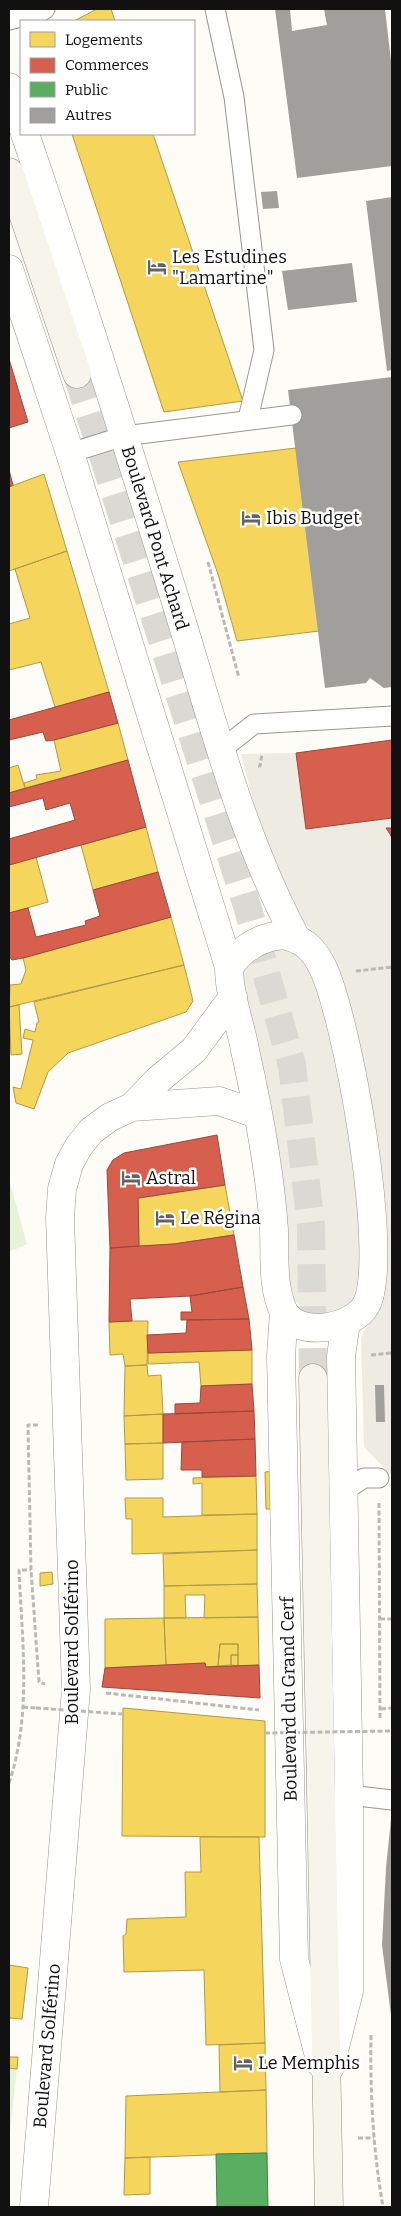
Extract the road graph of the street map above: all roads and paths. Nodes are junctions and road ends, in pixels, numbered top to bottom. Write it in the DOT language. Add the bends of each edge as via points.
graph roads {
  1 [pos="45,9"];
  2 [pos="215,9"];
  3 [pos="9,20"];
  4 [pos="9,87"];
  5 [pos="20,121"];
  6 [pos="25,135"];
  7 [pos="9,172"];
  8 [pos="9,269"];
  9 [pos="77,374"];
  10 [pos="292,415"];
  11 [pos="248,419"];
  12 [pos="124,436"];
  13 [pos="70,453"];
  14 [pos="208,562"];
  15 [pos="239,678"];
  16 [pos="392,716"];
  17 [pos="222,750"];
  18 [pos="296,938"];
  19 [pos="392,966"];
  20 [pos="229,967"];
  21 [pos="354,971"];
  22 [pos="233,997"];
  23 [pos="132,1107"];
  24 [pos="257,1114"];
  25 [pos="284,1312"];
  26 [pos="346,1323"];
  27 [pos="392,1353"];
  28 [pos="362,1356"];
  29 [pos="313,1378"];
  30 [pos="68,1426"];
  31 [pos="378,1478"];
  32 [pos="344,1491"];
  33 [pos="31,1570"];
  34 [pos="380,1619"];
  35 [pos="392,1619"];
  36 [pos="39,1682"];
  37 [pos="104,1692"];
  38 [pos="23,1707"];
  39 [pos="392,1708"];
  40 [pos="381,1709"];
  41 [pos="259,1710"];
  42 [pos="123,1714"];
  43 [pos="392,1731"];
  44 [pos="265,1733"];
  45 [pos="9,1783"];
  46 [pos="349,1795"];
  47 [pos="392,1800"];
  48 [pos="326,2083"];
  49 [pos="34,2207"];
  50 [pos="329,2207"];
  1 -- 3 [label="lane"];
  2 -- 11 [label="lane" via="234,97 264,350"];
  4 -- 5 [label="street"];
  6 -- 12 [label="street, Boulevard Pont Achard"];
  7 -- 9 [label="main road"];
  8 -- 13 [label="street"];
  10 -- 11 [label="lane"];
  11 -- 12 [label="lane"];
  12 -- 13 [label="lane"];
  12 -- 17 [label="street, Boulevard Pont Achard"];
  13 -- 20 [label="street"];
  14 -- 15 [label="path"];
  16 -- 17 [label="lane" via="254,724"];
  17 -- 18 [label="street, Boulevard Pont Achard" via="277,902"];
  18 -- 20 [label="street" via="283,935 258,941 245,949"];
  18 -- 26 [label="street" via="310,947 330,985 361,1125 373,1234 374,1280 367,1304 358,1316"];
  19 -- 21 [label="path"];
  20 -- 22 [label="street, Boulevard du Grand Cerf"];
  22 -- 23 [label="street, Boulevard Solférino" via="194,1050"];
  22 -- 24 [label="street, Boulevard du Grand Cerf"];
  23 -- 24 [label="street, Boulevard Solférino" via="219,1101"];
  23 -- 30 [label="street, Boulevard Solférino" via="91,1131 69,1164 62,1190 60,1218"];
  24 -- 25 [label="street, Boulevard du Grand Cerf" via="270,1192 276,1285"];
  25 -- 26 [label="street" via="307,1326 327,1328"];
  25 -- 48 [label="street, Boulevard du Grand Cerf" via="281,1366 294,1959"];
  26 -- 32 [label="street, Boulevard du Grand Cerf" via="341,1356"];
  27 -- 28 [label="path"];
  29 -- 48 [label="main road, Boulevard du Grand Cerf"];
  30 -- 33 [label="path" via="28,1425"];
  30 -- 49 [label="street, Boulevard Solférino" via="76,1689"];
  31 -- 32 [label="lane" via="364,1478"];
  32 -- 46 [label="street, Boulevard du Grand Cerf"];
  33 -- 36 [label="path"];
  33 -- 38 [label="path" via="19,1570"];
  34 -- 35 [label="path"];
  37 -- 41 [label="path"];
  38 -- 42 [label="path, bridge"];
  38 -- 45 [label="path" via="16,1759"];
  39 -- 40 [label="path"];
  43 -- 44 [label="path, bridge"];
  46 -- 47 [label="lane"];
  46 -- 48 [label="street, Boulevard du Grand Cerf" via="349,1991"];
  48 -- 50 [label="main road, Boulevard du Grand Cerf"];
}
